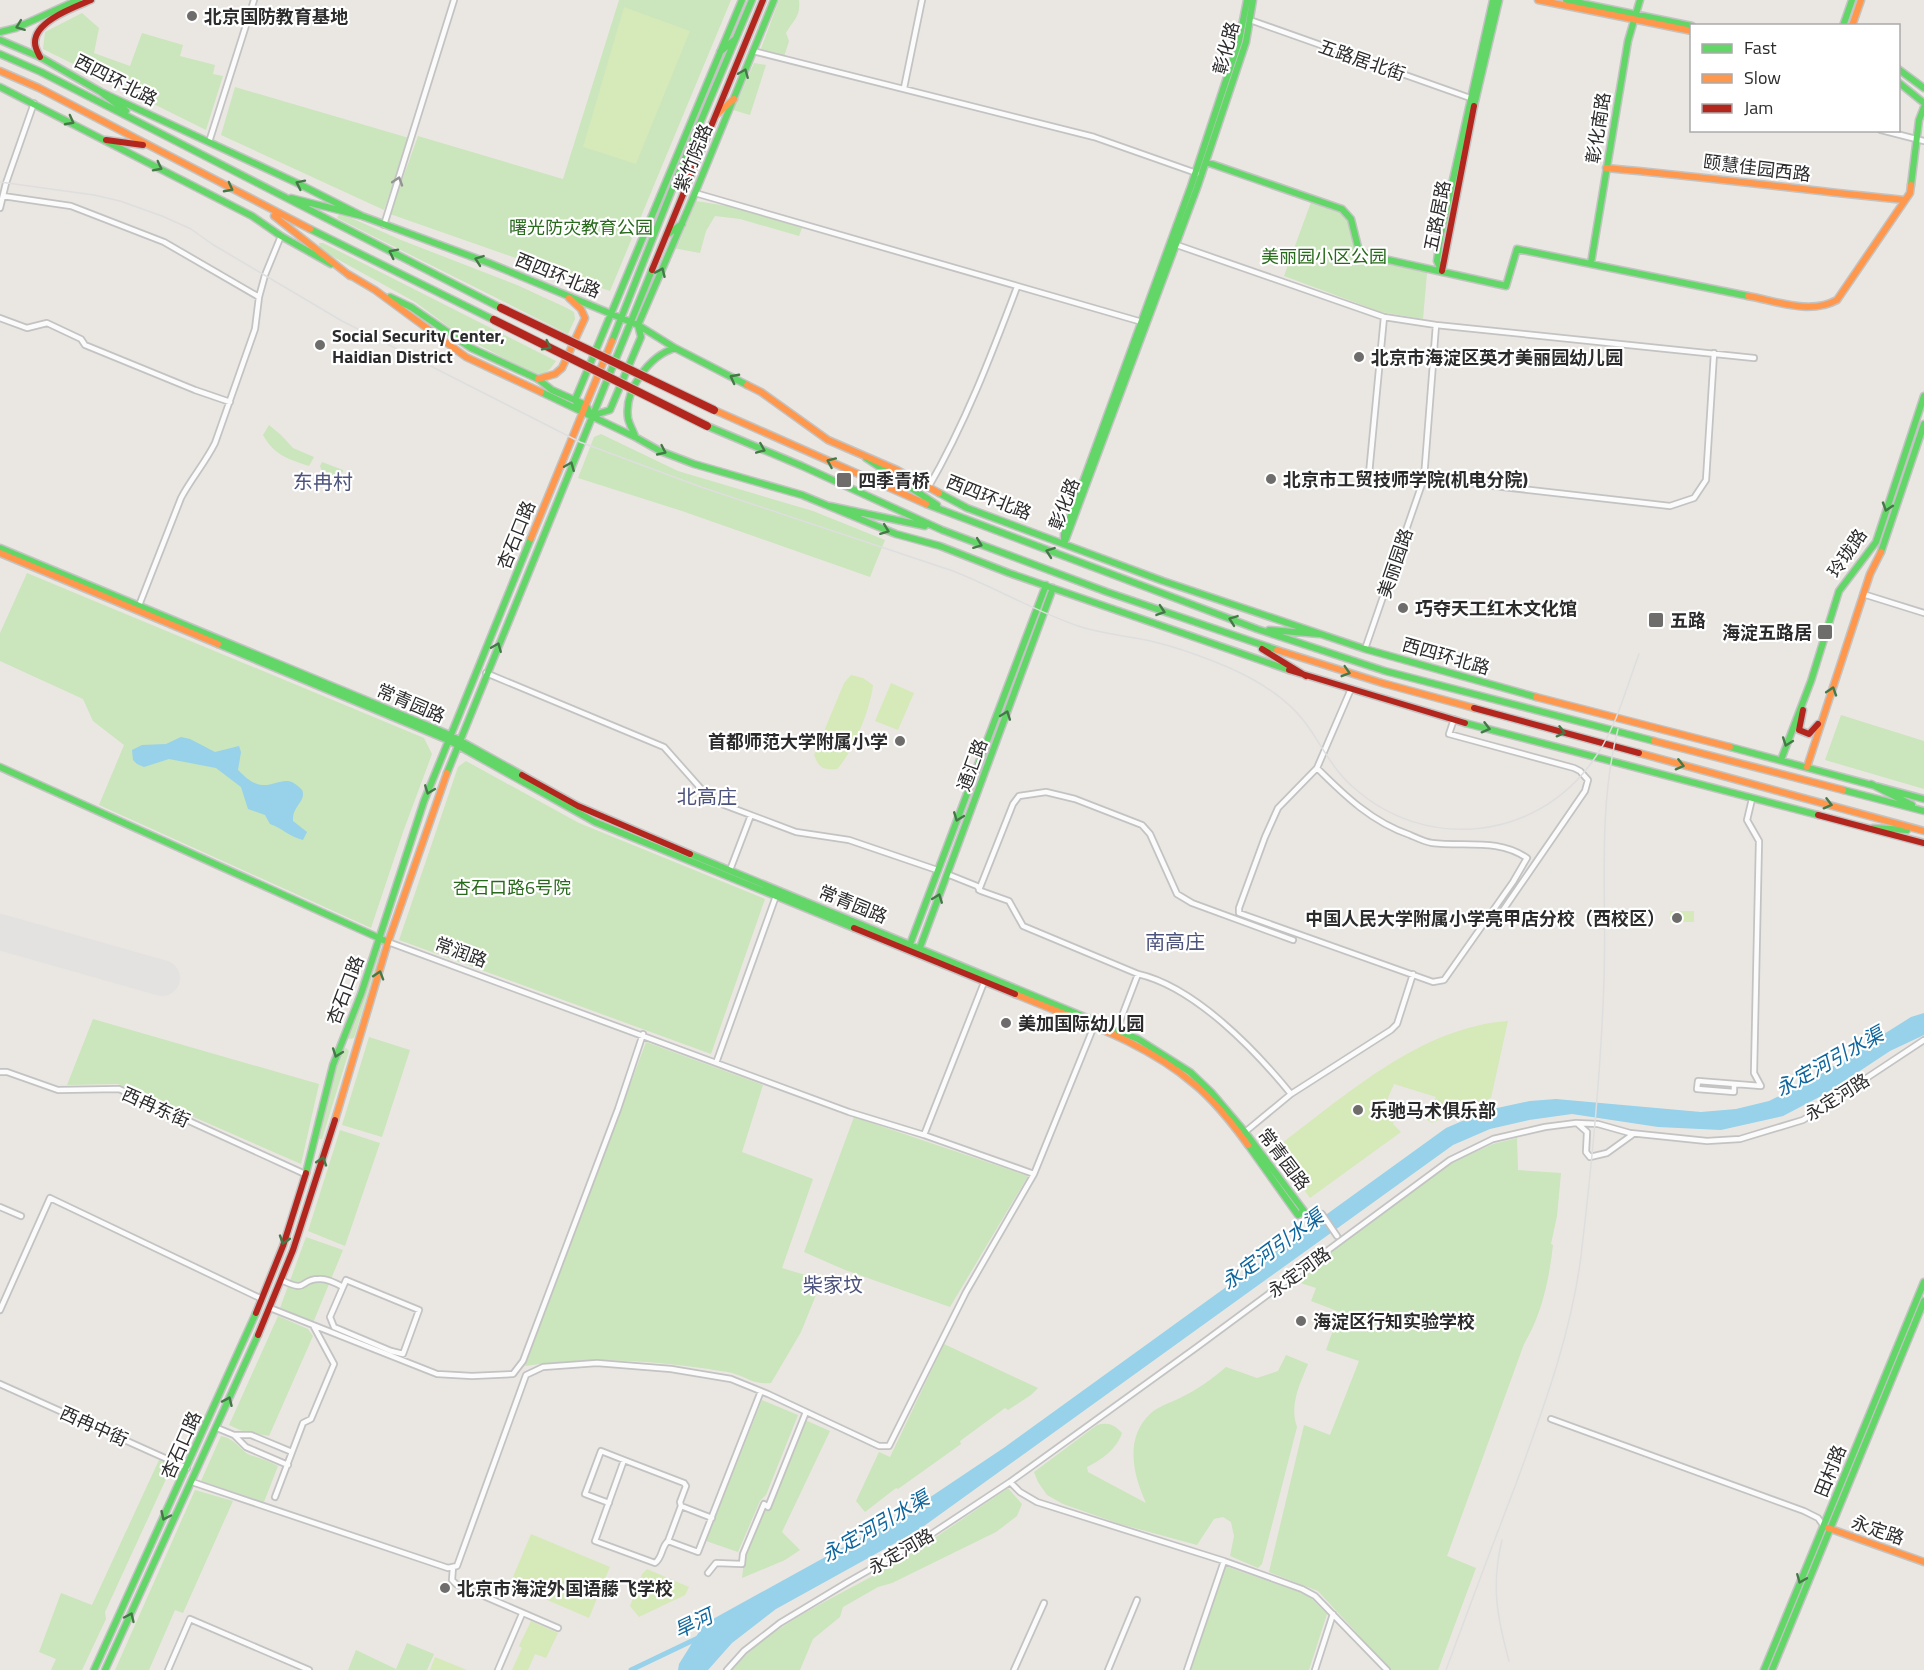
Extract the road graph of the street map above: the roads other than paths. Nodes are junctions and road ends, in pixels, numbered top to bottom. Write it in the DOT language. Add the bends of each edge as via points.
graph roads {
  1 [pos="78,0"];
  2 [pos="91,0"];
  3 [pos="254,0"];
  4 [pos="454,0"];
  5 [pos="742,0"];
  6 [pos="752,0"];
  7 [pos="763,0"];
  8 [pos="774,0"];
  9 [pos="922,0"];
  10 [pos="1247,0"];
  11 [pos="1253,0"];
  12 [pos="1493,0"];
  13 [pos="1499,0"];
  14 [pos="1538,0"];
  15 [pos="1566,0"];
  16 [pos="1640,0"];
  17 [pos="1852,0"];
  18 [pos="1861,0"];
  19 [pos="1634,14"];
  20 [pos="1250,20"];
  21 [pos="1844,24"];
  22 [pos="1853,24"];
  23 [pos="1690,26"];
  24 [pos="1690,31"];
  25 [pos="0,32"];
  26 [pos="736,38"];
  27 [pos="0,40"];
  28 [pos="753,51"];
  29 [pos="720,52"];
  30 [pos="0,54"];
  31 [pos="40,57"];
  32 [pos="1900,70"];
  33 [pos="0,71"];
  34 [pos="1900,83"];
  35 [pos="0,87"];
  36 [pos="904,88"];
  37 [pos="1924,88"];
  38 [pos="101,92"];
  39 [pos="734,99"];
  40 [pos="1473,99"];
  41 [pos="34,102"];
  42 [pos="1924,105"];
  43 [pos="715,117"];
  44 [pos="142,123"];
  45 [pos="1889,132"];
  46 [pos="404,134"];
  47 [pos="412,136"];
  48 [pos="106,140"];
  49 [pos="1920,140"];
  50 [pos="209,142"];
  51 [pos="151,146"];
  52 [pos="1206,162"];
  53 [pos="1606,168"];
  54 [pos="1199,174"];
  55 [pos="695,193"];
  56 [pos="276,194"];
  57 [pos="3,196"];
  58 [pos="1904,200"];
  59 [pos="261,205"];
  60 [pos="0,208"];
  61 [pos="362,216"];
  62 [pos="682,224"];
  63 [pos="384,225"];
  64 [pos="281,236"];
  65 [pos="666,236"];
  66 [pos="1173,243"];
  67 [pos="1590,262"];
  68 [pos="1442,272"];
  69 [pos="351,276"];
  70 [pos="1017,287"];
  71 [pos="375,290"];
  72 [pos="566,295"];
  73 [pos="259,297"];
  74 [pos="611,313"];
  75 [pos="1384,316"];
  76 [pos="621,317"];
  77 [pos="0,318"];
  78 [pos="1143,322"];
  79 [pos="629,323"];
  80 [pos="1436,325"];
  81 [pos="638,326"];
  82 [pos="675,348"];
  83 [pos="1714,353"];
  84 [pos="1754,358"];
  85 [pos="538,380"];
  86 [pos="524,384"];
  87 [pos="552,390"];
  88 [pos="1924,396"];
  89 [pos="575,400"];
  90 [pos="230,402"];
  91 [pos="586,405"];
  92 [pos="587,415"];
  93 [pos="1924,424"];
  94 [pos="635,437"];
  95 [pos="866,458"];
  96 [pos="1424,478"];
  97 [pos="928,488"];
  98 [pos="830,506"];
  99 [pos="947,513"];
  100 [pos="942,530"];
  101 [pos="1064,544"];
  102 [pos="0,548"];
  103 [pos="0,553"];
  104 [pos="1050,587"];
  105 [pos="1863,594"];
  106 [pos="138,608"];
  107 [pos="1924,613"];
  108 [pos="1257,629"];
  109 [pos="1319,634"];
  110 [pos="1254,643"];
  111 [pos="1365,649"];
  112 [pos="486,673"];
  113 [pos="1306,676"];
  114 [pos="1811,681"];
  115 [pos="1350,689"];
  116 [pos="1826,710"];
  117 [pos="1454,719"];
  118 [pos="449,737"];
  119 [pos="458,742"];
  120 [pos="1780,760"];
  121 [pos="0,767"];
  122 [pos="1807,767"];
  123 [pos="1317,768"];
  124 [pos="1871,784"];
  125 [pos="1752,799"];
  126 [pos="1924,799"];
  127 [pos="1924,811"];
  128 [pos="751,815"];
  129 [pos="1873,828"];
  130 [pos="1924,831"];
  131 [pos="1924,843"];
  132 [pos="730,870"];
  133 [pos="937,870"];
  134 [pos="947,874"];
  135 [pos="980,890"];
  136 [pos="776,895"];
  137 [pos="1498,926"];
  138 [pos="384,940"];
  139 [pos="1293,940"];
  140 [pos="909,946"];
  141 [pos="919,950"];
  142 [pos="1138,974"];
  143 [pos="1413,974"];
  144 [pos="986,978"];
  145 [pos="1094,1026"];
  146 [pos="1118,1029"];
  147 [pos="643,1034"];
  148 [pos="1924,1040"];
  149 [pos="716,1063"];
  150 [pos="0,1072"];
  151 [pos="1734,1084"];
  152 [pos="1291,1094"];
  153 [pos="1576,1123"];
  154 [pos="1245,1132"];
  155 [pos="1638,1134"];
  156 [pos="924,1135"];
  157 [pos="305,1174"];
  158 [pos="1034,1174"];
  159 [pos="0,1207"];
  160 [pos="1322,1214"];
  161 [pos="21,1216"];
  162 [pos="1337,1236"];
  163 [pos="281,1281"];
  164 [pos="1924,1282"];
  165 [pos="343,1287"];
  166 [pos="262,1299"];
  167 [pos="1924,1301"];
  168 [pos="270,1308"];
  169 [pos="0,1310"];
  170 [pos="314,1327"];
  171 [pos="399,1353"];
  172 [pos="398,1359"];
  173 [pos="516,1369"];
  174 [pos="526,1376"];
  175 [pos="0,1384"];
  176 [pos="761,1391"];
  177 [pos="806,1412"];
  178 [pos="1551,1419"];
  179 [pos="217,1428"];
  180 [pos="234,1436"];
  181 [pos="292,1452"];
  182 [pos="624,1460"];
  183 [pos="288,1465"];
  184 [pos="187,1468"];
  185 [pos="192,1482"];
  186 [pos="1010,1482"];
  187 [pos="275,1497"];
  188 [pos="609,1503"];
  189 [pos="681,1506"];
  190 [pos="712,1518"];
  191 [pos="1827,1527"];
  192 [pos="668,1541"];
  193 [pos="1224,1561"];
  194 [pos="1924,1562"];
  195 [pos="453,1567"];
  196 [pos="708,1573"];
  197 [pos="1137,1600"];
  198 [pos="1044,1603"];
  199 [pos="522,1614"];
  200 [pos="1333,1614"];
  201 [pos="558,1628"];
  202 [pos="94,1670"];
  203 [pos="105,1670"];
  204 [pos="168,1670"];
  205 [pos="309,1670"];
  206 [pos="498,1670"];
  207 [pos="727,1670"];
  208 [pos="1014,1670"];
  209 [pos="1108,1670"];
  210 [pos="1188,1670"];
  211 [pos="1315,1670"];
  212 [pos="1387,1670"];
  213 [pos="1764,1670"];
  214 [pos="1772,1670"];
  1 -- 25 [label="main road, one-way"];
  2 -- 31 [label="main road" via="40,28 35,42"];
  3 -- 50 [label="street"];
  4 -- 47 [label="street"];
  5 -- 29 [label="main road, 紫竹院路"];
  6 -- 26 [label="main road, 紫竹院路"];
  7 -- 43 [label="main road, 紫竹院路"];
  8 -- 28 [label="main road, 紫竹院路"];
  9 -- 36 [label="street"];
  10 -- 54 [label="main road, 彰化路"];
  11 -- 20 [label="main road, 彰化路"];
  12 -- 40 [label="main road, 五路居路"];
  13 -- 40 [label="main road, 五路居路"];
  14 -- 24 [label="main road"];
  15 -- 19 [label="main road"];
  16 -- 19 [label="main road, 彰化南路"];
  17 -- 21 [label="main road"];
  18 -- 22 [label="main road"];
  19 -- 23 [label="main road"];
  19 -- 67 [label="main road, 彰化南路"];
  20 -- 40 [label="street, 五路居北街"];
  20 -- 52 [label="main road, 彰化路"];
  26 -- 29 [label="main road"];
  26 -- 76 [label="main road, 紫竹院路"];
  27 -- 31 [label="main road, 西四环北路"];
  28 -- 36 [label="street"];
  39 -- 28 [label="main road, 紫竹院路, one-way"];
  29 -- 74 [label="main road, 紫竹院路"];
  30 -- 44 [label="main road, 西四环北路"];
  31 -- 38 [label="main road, 西四环北路"];
  32 -- 37 [label="main road"];
  33 -- 51 [label="main road"];
  34 -- 42 [label="main road"];
  35 -- 41 [label="main road"];
  36 -- 54 [label="street" via="1094,136"];
  38 -- 44 [label="main road"];
  38 -- 50 [label="main road, 西四环北路"];
  39 -- 43 [label="main road"];
  39 -- 55 [label="main road, 紫竹院路"];
  40 -- 68 [label="main road, 五路居路"];
  41 -- 48 [label="main road, one-way"];
  41 -- 57 [label="street"];
  42 -- 49 [label="main road" via="1919,120"];
  43 -- 65 [label="main road, 紫竹院路"];
  44 -- 56 [label="main road, 西四环北路"];
  45 -- 49 [label="street"];
  46 -- 47 [label="street"];
  63 -- 47 [label="street, one-way"];
  48 -- 51 [label="main road"];
  48 -- 64 [label="main road, one-way" via="252,216"];
  49 -- 58 [label="main road" via="1910,193"];
  61 -- 50 [label="main road, 西四环北路, one-way"];
  51 -- 59 [label="main road, one-way"];
  52 -- 54 [label="main road, 彰化路"];
  52 -- 68 [label="main road" via="1342,209 1351,219 1359,251"];
  53 -- 58 [label="main road, 颐慧佳园西路"];
  54 -- 66 [label="main road, 彰化路"];
  55 -- 62 [label="main road, 紫竹院路"];
  55 -- 70 [label="street"];
  56 -- 61 [label="main road"];
  99 -- 56 [label="main road, 西四环北路, one-way, bridge" via="714,410"];
  57 -- 60 [label="street"];
  57 -- 73 [label="street" via="71,206 153,238"];
  58 -- 67 [label="main road" via="1837,300 1826,308 1720,291"];
  59 -- 69 [label="main road"];
  59 -- 100 [label="main road, one-way, bridge" via="707,426"];
  61 -- 63 [label="main road, 西四环北路"];
  62 -- 65 [label="main road"];
  81 -- 62 [label="main road, 紫竹院路, one-way"];
  72 -- 63 [label="main road, 西四环北路, one-way"];
  64 -- 69 [label="main road"];
  64 -- 73 [label="street"];
  65 -- 79 [label="main road, 紫竹院路"];
  66 -- 75 [label="street"];
  66 -- 78 [label="main road, 彰化路"];
  67 -- 68 [label="main road" via="1517,249 1506,286"];
  69 -- 71 [label="main road"];
  70 -- 78 [label="street"];
  70 -- 97 [label="street" via="983,378 952,447"];
  71 -- 85 [label="main road" via="411,307 471,348"];
  71 -- 86 [label="main road" via="466,357"];
  72 -- 74 [label="main road, 西四环北路"];
  72 -- 85 [label="main road" via="585,318 562,368"];
  73 -- 90 [label="street" via="255,329"];
  74 -- 76 [label="main road, 西四环北路"];
  74 -- 89 [label="main road, 紫竹院路"];
  75 -- 80 [label="street"];
  75 -- 96 [label="street" via="1369,474"];
  76 -- 79 [label="main road, 西四环北路"];
  76 -- 91 [label="main road"];
  77 -- 90 [label="street" via="27,328 47,323 81,339 85,345"];
  78 -- 101 [label="main road, 彰化路"];
  79 -- 81 [label="main road, 西四环北路"];
  79 -- 92 [label="main road, 杏石口路"];
  80 -- 83 [label="street"];
  80 -- 96 [label="street, 美丽园路"];
  81 -- 82 [label="main road, 西四环北路"];
  81 -- 92 [label="main road, 紫竹院路" via="640,337 610,410"];
  82 -- 94 [label="main road" via="659,353 638,382 628,410"];
  95 -- 82 [label="main road, 西四环北路, one-way" via="828,440 760,392"];
  83 -- 84 [label="street"];
  83 -- 96 [label="street" via="1706,480 1694,498 1670,506"];
  85 -- 87 [label="main road"];
  86 -- 87 [label="main road"];
  86 -- 92 [label="main road"];
  87 -- 89 [label="main road"];
  88 -- 114 [label="main road, 玲珑路, one-way" via="1876,542 1839,591"];
  89 -- 91 [label="main road"];
  89 -- 92 [label="main road"];
  90 -- 106 [label="street" via="207,459 181,498"];
  91 -- 92 [label="main road"];
  92 -- 94 [label="main road"];
  112 -- 92 [label="main road, 杏石口路, one-way"];
  92 -- 118 [label="main road, 杏石口路"];
  93 -- 105 [label="main road, 玲珑路" via="1884,545"];
  94 -- 98 [label="main road, one-way" via="694,465"];
  95 -- 97 [label="main road, 西四环北路"];
  95 -- 99 [label="main road"];
  96 -- 111 [label="street, 美丽园路"];
  97 -- 101 [label="main road, 西四环北路" via="967,508"];
  98 -- 100 [label="main road"];
  98 -- 104 [label="main road, one-way" via="896,534"];
  108 -- 99 [label="main road, 西四环北路, one-way"];
  100 -- 110 [label="main road, one-way"];
  101 -- 109 [label="main road, 西四环北路"];
  102 -- 106 [label="main road, 常青园路"];
  103 -- 106 [label="main road, 常青园路"];
  104 -- 113 [label="main road"];
  104 -- 133 [label="main road, 通汇路, one-way"];
  134 -- 104 [label="main road, 通汇路, one-way"];
  105 -- 107 [label="street"];
  116 -- 105 [label="main road, 玲珑路, one-way"];
  106 -- 118 [label="main road, 常青园路"];
  108 -- 109 [label="main road"];
  108 -- 127 [label="main road, 西四环北路" via="1385,671"];
  109 -- 111 [label="main road, 西四环北路"];
  110 -- 113 [label="main road"];
  110 -- 130 [label="main road, one-way" via="1382,683"];
  111 -- 120 [label="main road, 西四环北路"];
  112 -- 119 [label="main road, 杏石口路"];
  112 -- 128 [label="street" via="664,747 711,800"];
  113 -- 115 [label="main road"];
  114 -- 116 [label="main road" via="1799,730 1809,734 1814,731"];
  114 -- 120 [label="main road, 玲珑路, one-way"];
  115 -- 117 [label="main road"];
  115 -- 123 [label="street"];
  116 -- 122 [label="main road, 玲珑路"];
  117 -- 125 [label="main road, one-way"];
  117 -- 137 [label="street" via="1449,734 1574,768 1588,780 1585,791 1499,916"];
  118 -- 119 [label="main road, 常青园路"];
  118 -- 138 [label="main road, 杏石口路, one-way" via="405,855"];
  119 -- 132 [label="main road, 常青园路" via="578,806"];
  119 -- 136 [label="main road, 常青园路" via="588,818"];
  119 -- 138 [label="main road, 杏石口路"];
  120 -- 122 [label="main road, 西四环北路"];
  121 -- 138 [label="main road, 常润路"];
  122 -- 124 [label="main road, 西四环北路"];
  123 -- 143 [label="street" via="1278,808 1239,913"];
  123 -- 143 [label="street" via="1351,802 1403,833 1430,843 1513,849 1527,858 1444,980 1433,982"];
  124 -- 126 [label="main road, 西四环北路"];
  124 -- 127 [label="main road"];
  125 -- 129 [label="main road"];
  125 -- 151 [label="street" via="1747,820 1759,842 1754,1073 1761,1086"];
  128 -- 132 [label="street"];
  128 -- 133 [label="street" via="796,832 849,840"];
  129 -- 130 [label="main road"];
  129 -- 131 [label="main road"];
  132 -- 140 [label="main road, 常青园路"];
  133 -- 140 [label="main road, 通汇路"];
  134 -- 135 [label="street"];
  141 -- 134 [label="main road, 通汇路, one-way"];
  135 -- 139 [label="street" via="1013,804 1019,796 1046,792 1142,825 1178,894 1192,903"];
  135 -- 142 [label="street" via="1010,901 1023,926"];
  136 -- 140 [label="main road, 常青园路"];
  136 -- 149 [label="street"];
  138 -- 147 [label="street, 常润路"];
  138 -- 157 [label="main road, 杏石口路, one-way" via="333,1065"];
  163 -- 138 [label="main road, 杏石口路, one-way" via="339,1108"];
  140 -- 141 [label="main road, 常青园路"];
  141 -- 144 [label="main road, 常青园路"];
  142 -- 146 [label="street"];
  142 -- 152 [label="street" via="1153,977 1202,1006 1264,1061"];
  143 -- 152 [label="street" via="1397,1024 1391,1030"];
  144 -- 145 [label="main road, 常青园路"];
  144 -- 146 [label="main road, 常青园路"];
  144 -- 156 [label="street"];
  145 -- 154 [label="main road, 常青园路" via="1157,1056 1196,1085 1298,1215 1304,1211"];
  145 -- 158 [label="street"];
  146 -- 154 [label="main road, 常青园路" via="1190,1072"];
  147 -- 149 [label="street, 常润路"];
  147 -- 173 [label="street" via="523,1361"];
  148 -- 155 [label="street, 永定河路" via="1803,1120 1740,1139 1707,1141"];
  149 -- 156 [label="street, 常润路"];
  150 -- 157 [label="street, 西冉东街" via="58,1090 119,1089"];
  151 -- 151 [label="street" via="1734,1092 1697,1089 1698,1081"];
  152 -- 154 [label="street"];
  153 -- 155 [label="street, 永定河路" via="1599,1124"];
  153 -- 155 [label="street" via="1587,1132 1586,1152 1590,1156 1607,1153"];
  153 -- 186 [label="street, 永定河路" via="1493,1139 1450,1160"];
  156 -- 158 [label="street, 常润路"];
  157 -- 166 [label="main road, 杏石口路, one-way"];
  158 -- 177 [label="street" via="966,1292 889,1446 879,1446"];
  159 -- 161 [label="street"];
  160 -- 162 [label="street"];
  163 -- 165 [label="street" via="302,1287 316,1278"];
  163 -- 168 [label="main road, 杏石口路"];
  164 -- 191 [label="main road, 田村路"];
  165 -- 171 [label="street" via="330,1317 334,1327"];
  165 -- 171 [label="street" via="346,1281 419,1310 403,1354"];
  166 -- 169 [label="street" via="50,1198"];
  166 -- 184 [label="main road, 杏石口路"];
  167 -- 191 [label="main road, 田村路"];
  168 -- 170 [label="street"];
  179 -- 168 [label="main road, 杏石口路, one-way"];
  170 -- 172 [label="street"];
  170 -- 181 [label="street" via="334,1364"];
  171 -- 172 [label="street"];
  172 -- 173 [label="street" via="437,1374 513,1374"];
  173 -- 174 [label="street"];
  174 -- 176 [label="street" via="543,1367 597,1363 731,1379"];
  174 -- 195 [label="street" via="457,1566"];
  175 -- 184 [label="street, 西冉中街"];
  176 -- 177 [label="street"];
  176 -- 190 [label="street"];
  177 -- 196 [label="street" via="768,1507 764,1504 759,1514 742,1564 716,1563"];
  178 -- 191 [label="street" via="1804,1511"];
  179 -- 180 [label="street"];
  179 -- 185 [label="main road, 杏石口路"];
  180 -- 181 [label="street" via="251,1435"];
  180 -- 183 [label="street" via="246,1447"];
  181 -- 183 [label="street"];
  182 -- 188 [label="street"];
  182 -- 188 [label="street" via="601,1451 585,1494"];
  182 -- 189 [label="street" via="684,1483"];
  183 -- 187 [label="street"];
  184 -- 202 [label="main road, 杏石口路, one-way"];
  185 -- 195 [label="street"];
  203 -- 185 [label="main road, 杏石口路, one-way"];
  186 -- 193 [label="street" via="1037,1502"];
  186 -- 207 [label="street, 永定河路" via="927,1537 780,1623"];
  188 -- 192 [label="street" via="595,1541 656,1563"];
  189 -- 190 [label="street"];
  189 -- 192 [label="street"];
  190 -- 192 [label="street" via="698,1552"];
  191 -- 194 [label="main road, 永定路"];
  191 -- 213 [label="main road, 田村路, one-way"];
  191 -- 214 [label="main road, 田村路"];
  193 -- 200 [label="street" via="1302,1589"];
  193 -- 210 [label="street"];
  195 -- 199 [label="street" via="452,1580 456,1584"];
  197 -- 209 [label="street"];
  198 -- 208 [label="street"];
  199 -- 201 [label="street"];
  199 -- 206 [label="street"];
  200 -- 211 [label="street"];
  200 -- 212 [label="street"];
  204 -- 205 [label="street" via="190,1619"];
}
